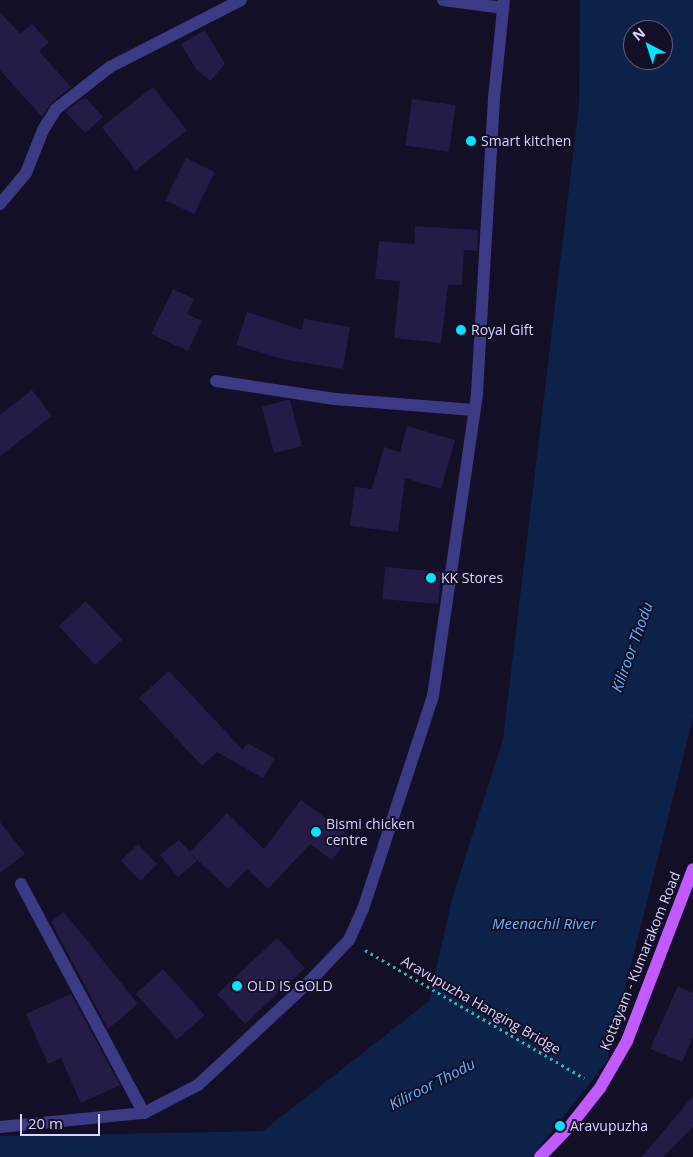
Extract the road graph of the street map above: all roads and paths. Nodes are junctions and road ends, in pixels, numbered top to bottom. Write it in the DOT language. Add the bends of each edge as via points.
graph roads {
  1 [pos="241,0"];
  2 [pos="443,0"];
  3 [pos="504,4"];
  4 [pos="0,204"];
  5 [pos="216,381"];
  6 [pos="474,410"];
  7 [pos="693,869"];
  8 [pos="21,884"];
  9 [pos="365,950"];
  10 [pos="586,1079"];
  11 [pos="144,1113"];
  12 [pos="0,1127"];
  13 [pos="540,1157"];
  1 -- 4 [label="street" via="110,66 56,109 43,130 26,173"];
  2 -- 3 [label="street"];
  3 -- 6 [label="street"];
  5 -- 6 [label="street" via="335,399"];
  6 -- 11 [label="street" via="433,696 363,909 349,940 310,981 198,1085"];
  7 -- 13 [label="main road, Kottayam - Kumarakom Road" via="627,1040 600,1088"];
  8 -- 11 [label="street"];
  9 -- 10 [label="path, Aravupuzha Hanging Bridge"];
  11 -- 12 [label="street"];
}
